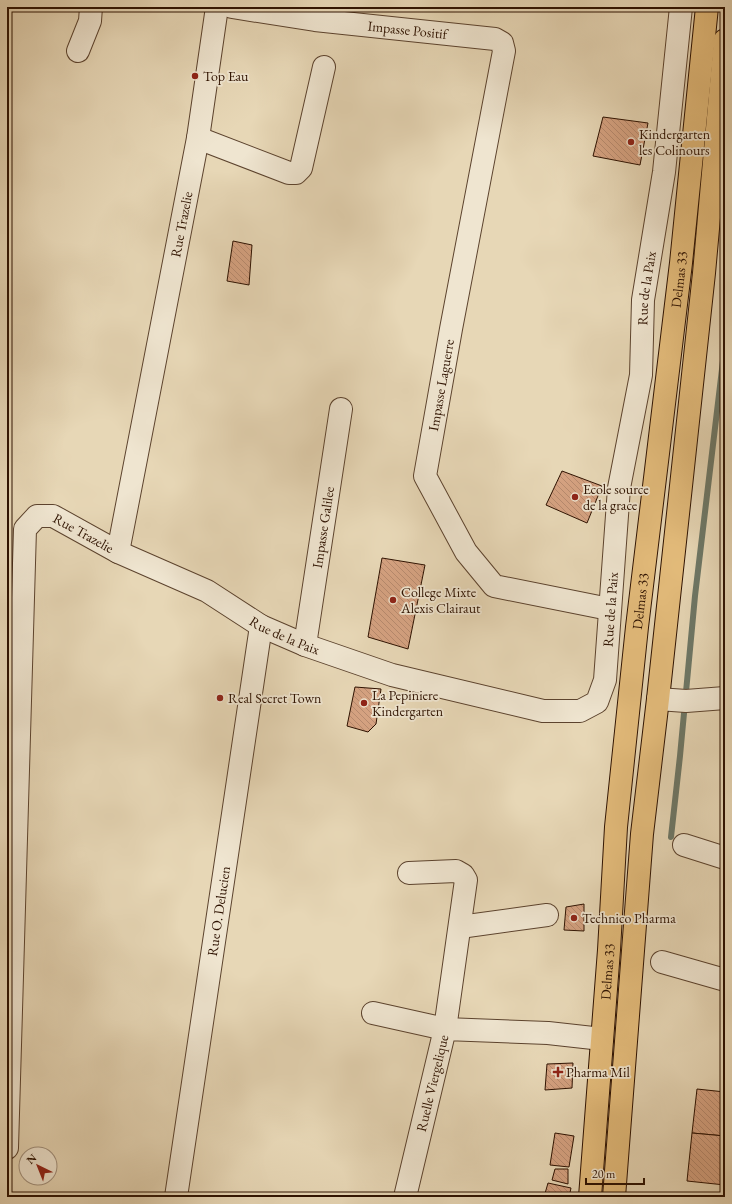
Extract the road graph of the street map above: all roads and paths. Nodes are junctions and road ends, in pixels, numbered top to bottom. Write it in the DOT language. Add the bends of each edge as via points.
graph roads {
  1 [pos="91,7"];
  2 [pos="217,7"];
  3 [pos="232,7"];
  4 [pos="681,7"];
  5 [pos="707,7"];
  6 [pos="316,13"];
  7 [pos="725,40"];
  8 [pos="78,51"];
  9 [pos="504,51"];
  10 [pos="324,67"];
  11 [pos="198,138"];
  12 [pos="341,409"];
  13 [pos="118,552"];
  14 [pos="609,609"];
  15 [pos="261,626"];
  16 [pos="305,646"];
  17 [pos="725,698"];
  18 [pos="658,699"];
  19 [pos="684,845"];
  20 [pos="725,858"];
  21 [pos="409,873"];
  22 [pos="547,915"];
  23 [pos="460,927"];
  24 [pos="662,962"];
  25 [pos="725,980"];
  26 [pos="373,1013"];
  27 [pos="445,1029"];
  28 [pos="602,1039"];
  29 [pos="7,1148"];
  30 [pos="176,1197"];
  31 [pos="405,1197"];
  32 [pos="590,1197"];
  33 [pos="614,1197"];
  1 -- 8 [label="street" via="90,21"];
  2 -- 11 [label="street, Rue Trazelie"];
  3 -- 6 [label="street, Impasse Positif"];
  4 -- 14 [label="street, Rue de la Paix" via="664,172 643,300 641,374 619,488"];
  5 -- 28 [label="main road, Delmas 33" via="681,263 616,827"];
  6 -- 9 [label="street, Impasse Positif" via="495,39 502,43"];
  7 -- 18 [label="main road, Delmas 33" via="704,273"];
  9 -- 14 [label="street, Impasse Laguerre" via="450,329 425,476 466,552 494,586"];
  10 -- 11 [label="street" via="300,168 296,173 290,173"];
  11 -- 13 [label="street, Rue Trazelie"];
  12 -- 16 [label="street, Impasse Galilee"];
  13 -- 15 [label="street, Rue de la Paix" via="207,591"];
  13 -- 29 [label="street, Rue Trazelie" via="53,516 36,516 25,529"];
  14 -- 16 [label="street, Rue de la Paix" via="605,680 597,702 580,711 543,711 392,675"];
  15 -- 16 [label="street, Rue de la Paix"];
  15 -- 30 [label="street, Rue O. Delucien"];
  17 -- 18 [label="street" via="686,701"];
  18 -- 33 [label="main road, Delmas 33" via="642,834"];
  19 -- 20 [label="street"];
  21 -- 23 [label="street" via="456,871 463,875 466,880"];
  22 -- 23 [label="street"];
  23 -- 27 [label="street"];
  24 -- 25 [label="street"];
  26 -- 27 [label="street"];
  27 -- 28 [label="street, Ruelle Viergelique" via="548,1033"];
  27 -- 31 [label="street, Ruelle Viergelique"];
  28 -- 32 [label="main road, Delmas 33"];
}
